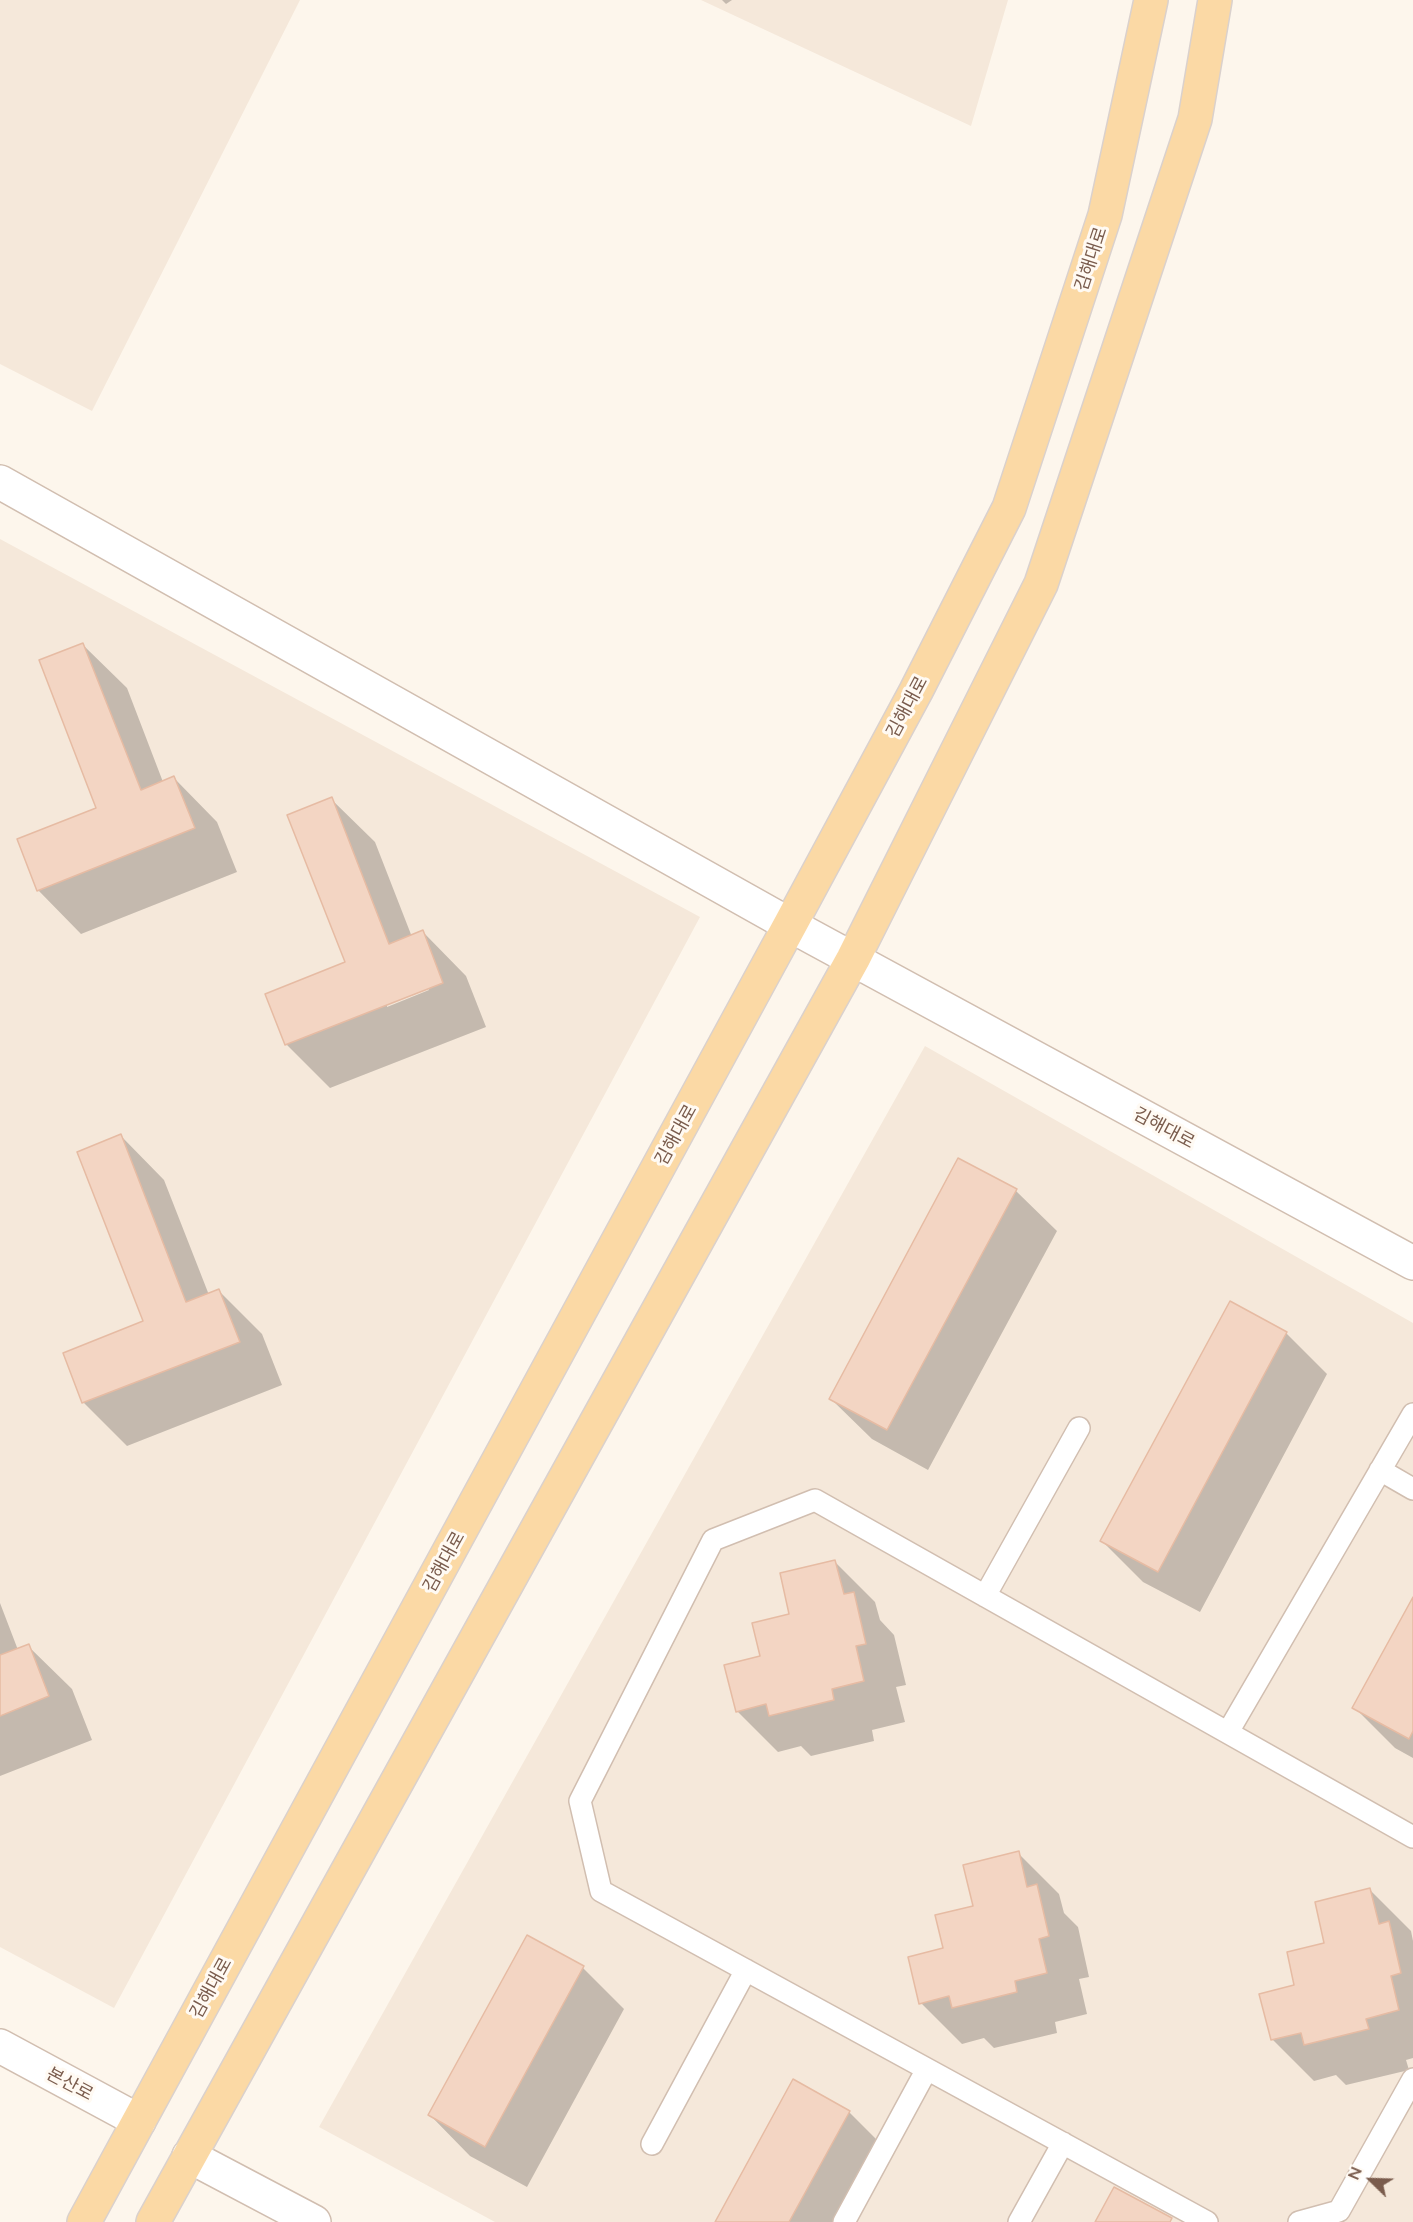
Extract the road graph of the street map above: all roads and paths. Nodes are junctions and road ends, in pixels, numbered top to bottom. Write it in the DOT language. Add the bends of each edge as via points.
graph roads {
  1 [pos="1151,0"];
  2 [pos="1215,0"];
  3 [pos="0,482"];
  4 [pos="790,925"];
  5 [pos="853,959"];
  6 [pos="1413,1263"];
  7 [pos="1413,1414"];
  8 [pos="1079,1428"];
  9 [pos="1380,1470"];
  10 [pos="1413,1489"];
  11 [pos="985,1596"];
  12 [pos="1228,1732"];
  13 [pos="1413,1837"];
  14 [pos="746,1970"];
  15 [pos="0,2046"];
  16 [pos="927,2069"];
  17 [pos="1413,2079"];
  18 [pos="139,2121"];
  19 [pos="1063,2143"];
  20 [pos="652,2144"];
  21 [pos="189,2156"];
  22 [pos="84,2222"];
  23 [pos="153,2222"];
  24 [pos="314,2222"];
  25 [pos="844,2222"];
  26 [pos="1019,2222"];
  27 [pos="1207,2222"];
  28 [pos="1299,2222"];
  1 -- 4 [label="main road, 김해대로" via="1105,215 1009,508"];
  2 -- 5 [label="main road" via="1195,118 1041,584"];
  3 -- 4 [label="street, 김해대로"];
  4 -- 5 [label="street, 김해대로"];
  4 -- 18 [label="main road, 김해대로"];
  5 -- 6 [label="street, 김해대로"];
  5 -- 21 [label="main road"];
  7 -- 9 [label="lane"];
  8 -- 11 [label="lane"];
  9 -- 10 [label="lane"];
  9 -- 12 [label="lane"];
  11 -- 12 [label="lane"];
  11 -- 14 [label="lane" via="815,1500 713,1539 580,1801 602,1891"];
  12 -- 13 [label="lane"];
  14 -- 16 [label="lane"];
  14 -- 20 [label="lane"];
  15 -- 18 [label="street, 본산로"];
  16 -- 19 [label="lane"];
  16 -- 25 [label="lane"];
  17 -- 28 [label="lane" via="1339,2211"];
  18 -- 22 [label="main road, 김해대로"];
  19 -- 26 [label="lane"];
  19 -- 27 [label="lane"];
  21 -- 23 [label="main road"];
  21 -- 24 [label="street"];
}
